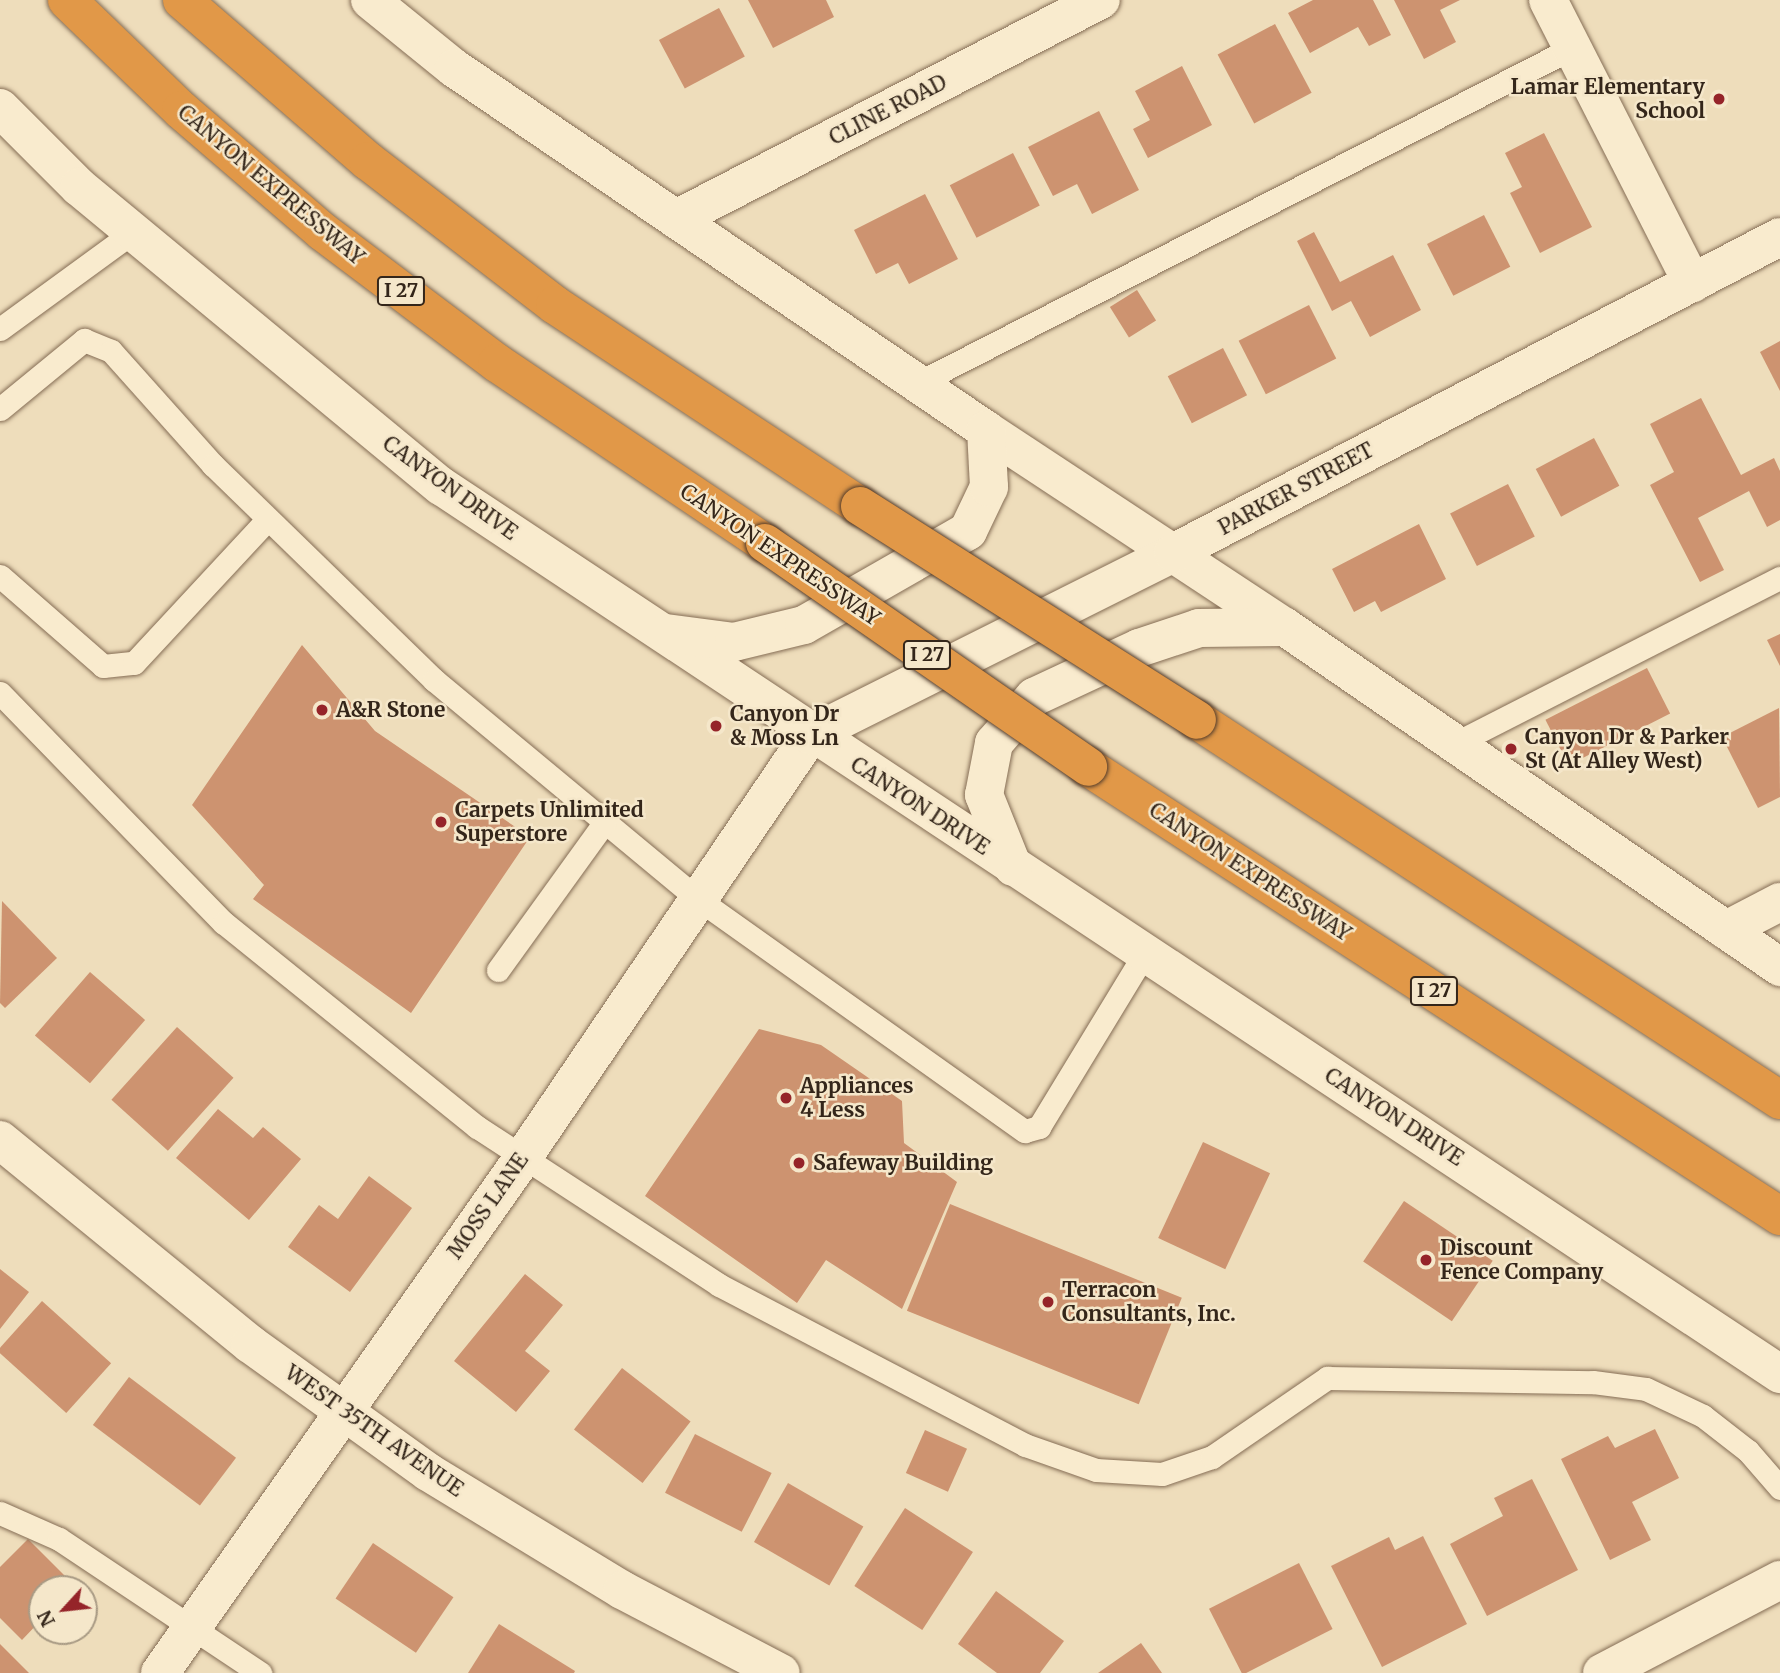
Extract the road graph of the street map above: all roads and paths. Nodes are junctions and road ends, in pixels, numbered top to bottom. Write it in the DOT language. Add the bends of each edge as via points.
graph roads {
  1 [pos="67,0"];
  2 [pos="182,0"];
  3 [pos="370,0"];
  4 [pos="1101,0"];
  5 [pos="1548,0"];
  6 [pos="1573,48"];
  7 [pos="0,108"];
  8 [pos="676,219"];
  9 [pos="132,232"];
  10 [pos="1780,237"];
  11 [pos="1692,283"];
  12 [pos="0,329"];
  13 [pos="918,383"];
  14 [pos="0,409"];
  15 [pos="986,430"];
  16 [pos="267,520"];
  17 [pos="1174,553"];
  18 [pos="0,576"];
  19 [pos="1780,578"];
  20 [pos="1285,627"];
  21 [pos="657,632"];
  22 [pos="0,693"];
  23 [pos="810,734"];
  24 [pos="1454,744"];
  25 [pos="604,823"];
  26 [pos="1013,867"];
  27 [pos="698,899"];
  28 [pos="1780,902"];
  29 [pos="1726,930"];
  30 [pos="1145,953"];
  31 [pos="1780,967"];
  32 [pos="498,970"];
  33 [pos="1780,1100"];
  34 [pos="0,1140"];
  35 [pos="1687,1155"];
  36 [pos="522,1159"];
  37 [pos="1780,1216"];
  38 [pos="1780,1237"];
  39 [pos="1780,1374"];
  40 [pos="343,1410"];
  41 [pos="1780,1488"];
  42 [pos="0,1513"];
  43 [pos="1780,1580"];
  44 [pos="194,1627"];
  45 [pos="1622,1669"];
  46 [pos="160,1673"];
  47 [pos="260,1673"];
  48 [pos="781,1673"];
  1 -- 35 [label="highway, CANYON EXPRESSWAY / I 27, bridge" via="181,110 323,232 496,363 1088,767"];
  2 -- 33 [label="highway, bridge" via="368,162 555,305"];
  3 -- 8 [label="main road" via="454,68"];
  4 -- 8 [label="main road, CLINE ROAD"];
  5 -- 6 [label="main road"];
  6 -- 11 [label="main road"];
  6 -- 13 [label="lane"];
  7 -- 9 [label="main road, CANYON DRIVE"];
  8 -- 13 [label="main road"];
  9 -- 12 [label="lane"];
  9 -- 21 [label="main road, CANYON DRIVE" via="441,486"];
  10 -- 11 [label="main road, PARKER STREET"];
  11 -- 17 [label="main road, PARKER STREET"];
  13 -- 15 [label="main road"];
  14 -- 16 [label="lane" via="84,340 111,351"];
  15 -- 17 [label="main road"];
  15 -- 21 [label="main road" via="989,487 968,531 804,625 734,642"];
  16 -- 18 [label="lane" via="134,663 103,666"];
  16 -- 25 [label="lane" via="434,680"];
  17 -- 20 [label="main road"];
  17 -- 23 [label="main road, PARKER STREET"];
  19 -- 24 [label="lane"];
  20 -- 24 [label="main road"];
  20 -- 26 [label="main road" via="1199,628 1139,648 1034,697 994,743 984,795"];
  21 -- 23 [label="main road, CANYON DRIVE"];
  22 -- 36 [label="lane" via="224,923"];
  23 -- 26 [label="main road, CANYON DRIVE"];
  23 -- 27 [label="main road, MOSS LANE"];
  24 -- 29 [label="main road"];
  25 -- 27 [label="lane"];
  25 -- 32 [label="lane"];
  26 -- 30 [label="main road, CANYON DRIVE"];
  27 -- 30 [label="lane" via="1025,1131 1039,1127"];
  27 -- 36 [label="main road, MOSS LANE"];
  28 -- 29 [label="main road"];
  29 -- 31 [label="main road"];
  30 -- 39 [label="main road, CANYON DRIVE"];
  34 -- 40 [label="main road, WEST 35TH AVENUE" via="151,1267"];
  35 -- 37 [label="highway, CANYON EXPRESSWAY / I 27"];
  35 -- 38 [label="highway"];
  36 -- 40 [label="main road, MOSS LANE"];
  36 -- 41 [label="lane" via="640,1238 791,1325 1025,1445 1096,1470 1162,1474 1212,1457 1327,1378 1593,1382 1646,1389 1703,1416 1748,1451"];
  40 -- 44 [label="main road, MOSS LANE"];
  40 -- 48 [label="main road, WEST 35TH AVENUE" via="428,1472 542,1542"];
  42 -- 44 [label="lane" via="59,1539"];
  43 -- 45 [label="main road"];
  44 -- 46 [label="main road, MOSS LANE"];
  44 -- 47 [label="lane"];
}
